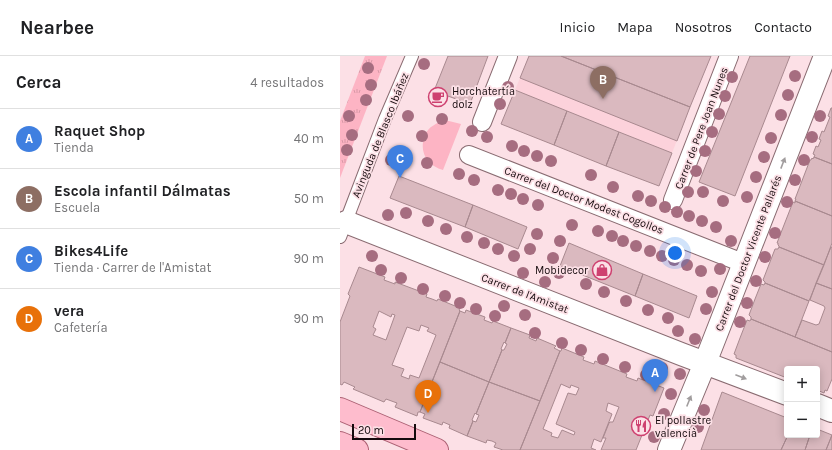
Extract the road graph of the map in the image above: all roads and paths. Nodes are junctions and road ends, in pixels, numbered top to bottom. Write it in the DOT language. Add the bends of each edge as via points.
graph roads {
  1 [pos="412,56"];
  2 [pos="508,56"];
  3 [pos="729,56"];
  4 [pos="825,56"];
  5 [pos="482,122"];
  6 [pos="469,155"];
  7 [pos="673,200"];
  8 [pos="343,230"];
  9 [pos="743,263"];
  10 [pos="705,363"];
  11 [pos="784,393"];
  12 [pos="820,406"];
  13 [pos="340,410"];
  14 [pos="832,411"];
  15 [pos="340,443"];
  16 [pos="357,450"];
  17 [pos="437,450"];
  18 [pos="669,450"];
  1 -- 8 [label="lane, Avinguda de Blasco Ibáñez"];
  2 -- 5 [label="street"];
  3 -- 7 [label="street, Carrer de Pere Joan Nunes"];
  9 -- 4 [label="street, Carrer del Doctor Vicente Pallarés, one-way"];
  6 -- 9 [label="street, Carrer del Doctor Modest Cogollos"];
  8 -- 10 [label="street, Carrer de l'Amistat"];
  9 -- 10 [label="street, Carrer del Doctor Vicente Pallarés"];
  10 -- 11 [label="street, Carrer de l'Amistat, one-way"];
  18 -- 10 [label="street, Carrer del Doctor Vicente Pallarés, one-way"];
  12 -- 14 [label="street"];
  13 -- 17 [label="main road"];
  15 -- 16 [label="main road"];
}
